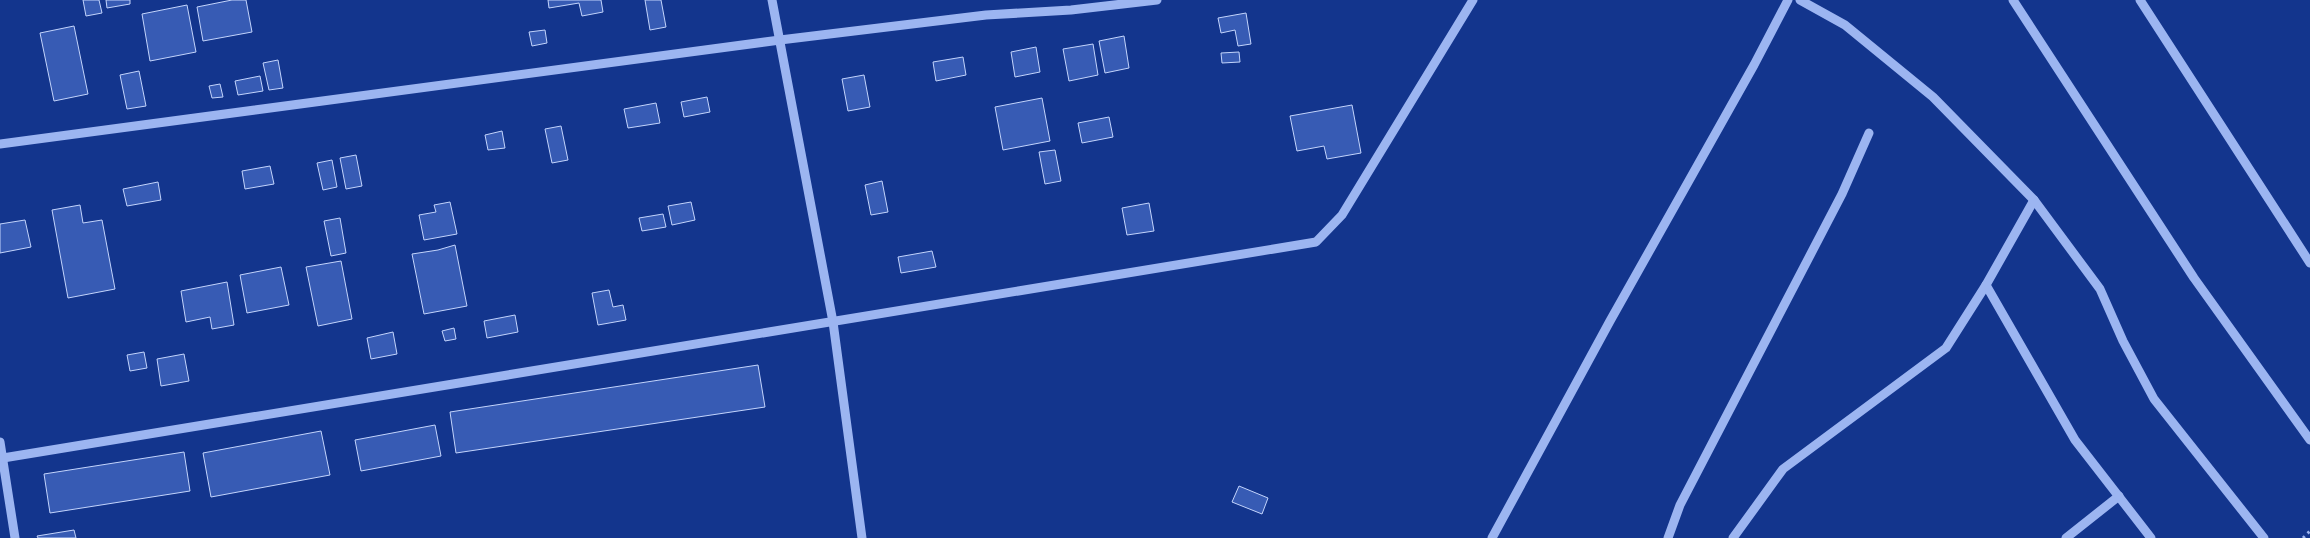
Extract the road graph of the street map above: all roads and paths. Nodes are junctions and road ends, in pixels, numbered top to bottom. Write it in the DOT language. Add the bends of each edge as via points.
graph roads {
  1 [pos="772,0"];
  2 [pos="1157,0"];
  3 [pos="1473,0"];
  4 [pos="1788,0"];
  5 [pos="1800,0"];
  6 [pos="2013,0"];
  7 [pos="2140,0"];
  8 [pos="780,40"];
  9 [pos="1869,133"];
  10 [pos="0,144"];
  11 [pos="2034,200"];
  12 [pos="2310,263"];
  13 [pos="1986,285"];
  14 [pos="833,322"];
  15 [pos="2310,440"];
  16 [pos="0,442"];
  17 [pos="3,458"];
  18 [pos="2119,496"];
  19 [pos="2310,531"];
  20 [pos="15,538"];
  21 [pos="862,538"];
  22 [pos="1492,538"];
  23 [pos="1668,538"];
  24 [pos="1733,538"];
  25 [pos="2066,538"];
  26 [pos="2151,538"];
  27 [pos="2264,538"];
  28 [pos="2303,538"];
  1 -- 8 [label="street"];
  2 -- 8 [label="street" via="986,15"];
  3 -- 14 [label="street" via="1359,190 1342,215 1316,242"];
  4 -- 22 [label="street"];
  5 -- 11 [label="street" via="1845,26 1933,97"];
  6 -- 15 [label="street" via="2194,278"];
  7 -- 12 [label="street"];
  8 -- 10 [label="street"];
  8 -- 14 [label="street"];
  9 -- 23 [label="street" via="1842,194 1680,505"];
  11 -- 13 [label="street"];
  11 -- 27 [label="street" via="2100,289 2154,399"];
  13 -- 18 [label="street" via="2075,440"];
  13 -- 24 [label="street" via="1946,348 1783,469"];
  14 -- 17 [label="street"];
  14 -- 21 [label="street"];
  16 -- 17 [label="street"];
  17 -- 20 [label="street"];
  18 -- 25 [label="street"];
  18 -- 26 [label="street"];
  19 -- 28 [label="path"];
}
